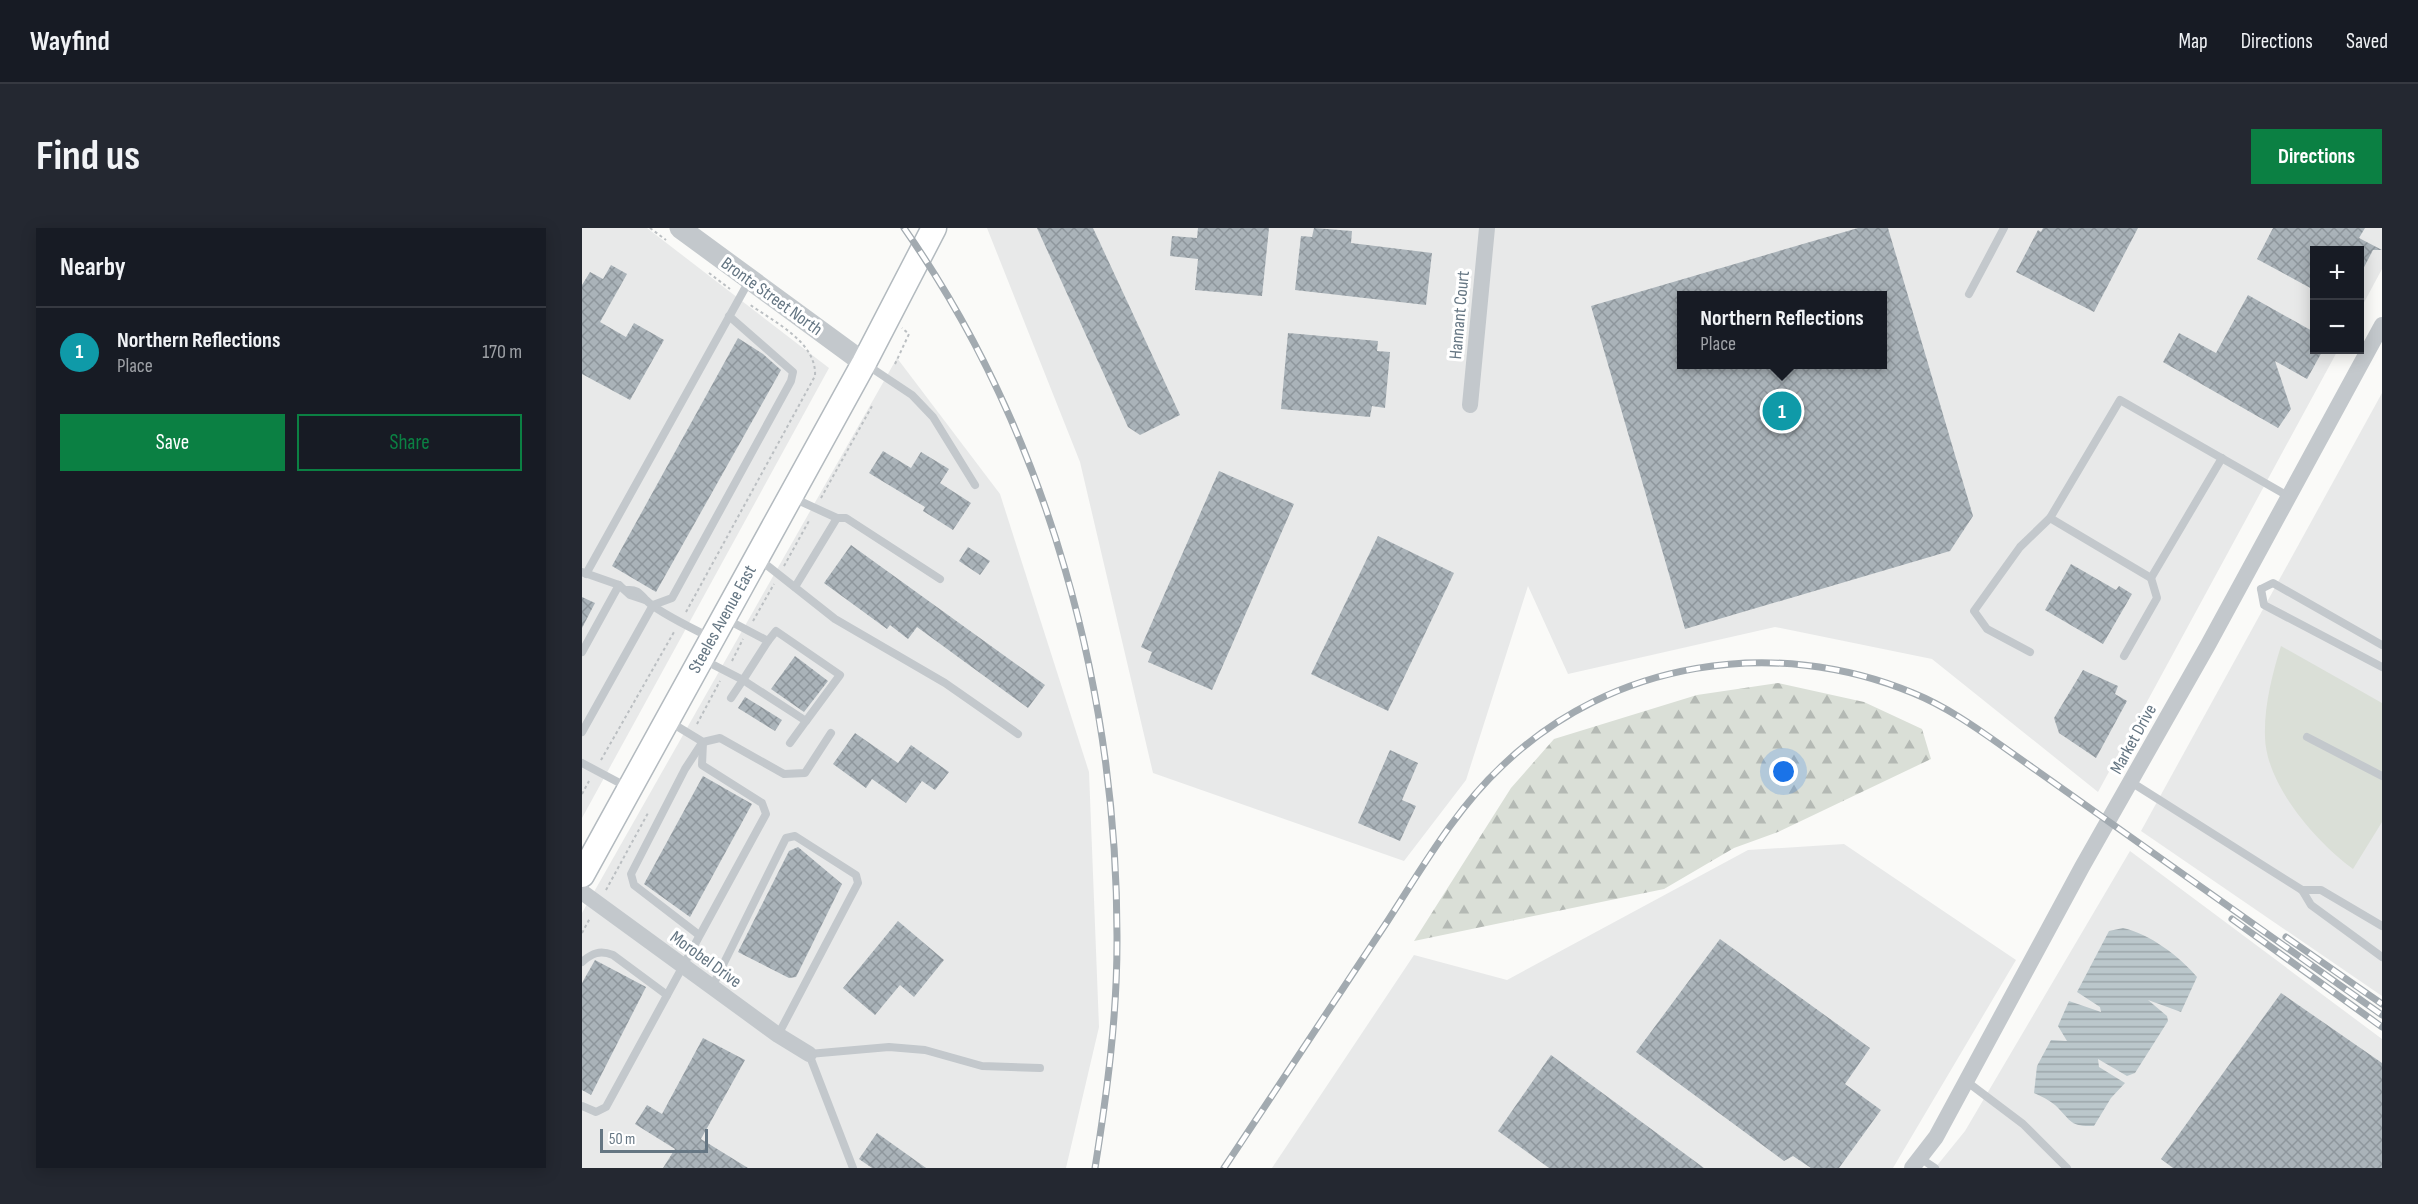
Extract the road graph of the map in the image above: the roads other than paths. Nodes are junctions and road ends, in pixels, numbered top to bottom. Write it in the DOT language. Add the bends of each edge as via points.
graph roads {
  1 [pos="680,228"];
  2 [pos="934,228"];
  3 [pos="1486,228"];
  4 [pos="2004,228"];
  5 [pos="750,280"];
  6 [pos="1969,294"];
  7 [pos="729,316"];
  8 [pos="2382,325"];
  9 [pos="864,363"];
  10 [pos="1470,405"];
  11 [pos="2222,458"];
  12 [pos="975,485"];
  13 [pos="2288,495"];
  14 [pos="790,496"];
  15 [pos="837,518"];
  16 [pos="2050,519"];
  17 [pos="757,556"];
  18 [pos="584,573"];
  19 [pos="2151,578"];
  20 [pos="940,579"];
  21 [pos="2243,579"];
  22 [pos="795,587"];
  23 [pos="623,588"];
  24 [pos="2261,589"];
  25 [pos="649,602"];
  26 [pos="712,638"];
  27 [pos="768,641"];
  28 [pos="2382,645"];
  29 [pos="582,652"];
  30 [pos="2030,652"];
  31 [pos="2124,656"];
  32 [pos="2382,667"];
  33 [pos="743,680"];
  34 [pos="731,698"];
  35 [pos="667,720"];
  36 [pos="806,721"];
  37 [pos="582,732"];
  38 [pos="831,733"];
  39 [pos="1018,734"];
  40 [pos="2307,737"];
  41 [pos="703,742"];
  42 [pos="790,743"];
  43 [pos="582,763"];
  44 [pos="2382,776"];
  45 [pos="2131,782"];
  46 [pos="630,788"];
  47 [pos="582,875"];
  48 [pos="2302,890"];
  49 [pos="582,892"];
  50 [pos="2382,926"];
  51 [pos="699,935"];
  52 [pos="2382,957"];
  53 [pos="582,962"];
  54 [pos="682,965"];
  55 [pos="712,987"];
  56 [pos="667,995"];
  57 [pos="778,1035"];
  58 [pos="809,1054"];
  59 [pos="1040,1068"];
  60 [pos="1966,1082"];
  61 [pos="582,1106"];
  62 [pos="1916,1163"];
  63 [pos="853,1168"];
  64 [pos="1935,1168"];
  65 [pos="2067,1168"];
  1 -- 5 [label="street, Bronte Street North"];
  2 -- 9 [label="main road, Steeles Avenue East"];
  3 -- 10 [label="street, Hannant Court"];
  4 -- 6 [label="lane"];
  5 -- 7 [label="lane"];
  5 -- 9 [label="street, Bronte Street North"];
  7 -- 18 [label="lane"];
  7 -- 25 [label="lane" via="793,372 791,381 672,598"];
  8 -- 13 [label="street, Market Drive"];
  9 -- 12 [label="lane" via="912,395 933,417"];
  9 -- 14 [label="main road, Steeles Avenue East"];
  11 -- 13 [label="lane"];
  11 -- 16 [label="lane" via="2120,400"];
  11 -- 19 [label="lane"];
  13 -- 21 [label="street, Market Drive"];
  14 -- 15 [label="lane"];
  14 -- 17 [label="main road, Steeles Avenue East"];
  15 -- 20 [label="lane" via="846,518"];
  15 -- 22 [label="lane"];
  16 -- 19 [label="lane"];
  16 -- 30 [label="lane" via="2020,547 1974,611 1987,629"];
  17 -- 22 [label="lane"];
  17 -- 26 [label="main road, Steeles Avenue East"];
  18 -- 23 [label="lane"];
  19 -- 31 [label="lane" via="2157,598"];
  21 -- 24 [label="lane"];
  21 -- 45 [label="street, Market Drive"];
  22 -- 39 [label="lane" via="835,619 945,683"];
  23 -- 25 [label="lane" via="643,594"];
  23 -- 29 [label="lane"];
  24 -- 28 [label="lane" via="2273,583"];
  24 -- 32 [label="lane" via="2264,605"];
  25 -- 26 [label="lane"];
  25 -- 37 [label="lane"];
  26 -- 27 [label="lane"];
  26 -- 33 [label="lane"];
  26 -- 35 [label="main road, Steeles Avenue East"];
  27 -- 33 [label="lane"];
  27 -- 36 [label="lane" via="776,631 840,675"];
  33 -- 34 [label="lane"];
  33 -- 36 [label="lane"];
  35 -- 41 [label="lane"];
  35 -- 46 [label="main road, Steeles Avenue East"];
  36 -- 42 [label="lane"];
  38 -- 41 [label="lane" via="805,773 784,774 720,738"];
  40 -- 44 [label="lane"];
  41 -- 51 [label="lane" via="631,874 634,885"];
  41 -- 51 [label="lane" via="702,765 762,803 766,814"];
  43 -- 46 [label="lane"];
  45 -- 48 [label="lane"];
  45 -- 60 [label="street, Market Drive"];
  46 -- 47 [label="main road, Steeles Avenue East"];
  48 -- 50 [label="lane" via="2321,890"];
  48 -- 52 [label="lane" via="2311,905"];
  49 -- 54 [label="street, Morobel Drive"];
  51 -- 54 [label="lane"];
  53 -- 56 [label="lane" via="592,953 605,951"];
  54 -- 55 [label="street, Morobel Drive"];
  54 -- 56 [label="lane"];
  55 -- 57 [label="street, Morobel Drive"];
  55 -- 57 [label="lane" via="786,838 795,836 856,875 858,883"];
  56 -- 61 [label="lane" via="606,1107 596,1112"];
  57 -- 58 [label="street, Morobel Drive"];
  58 -- 59 [label="lane" via="889,1047 925,1050 982,1066"];
  58 -- 63 [label="lane"];
  60 -- 62 [label="street, Market Drive" via="1936,1137"];
  60 -- 65 [label="lane" via="2023,1124"];
  62 -- 64 [label="lane"];
}
